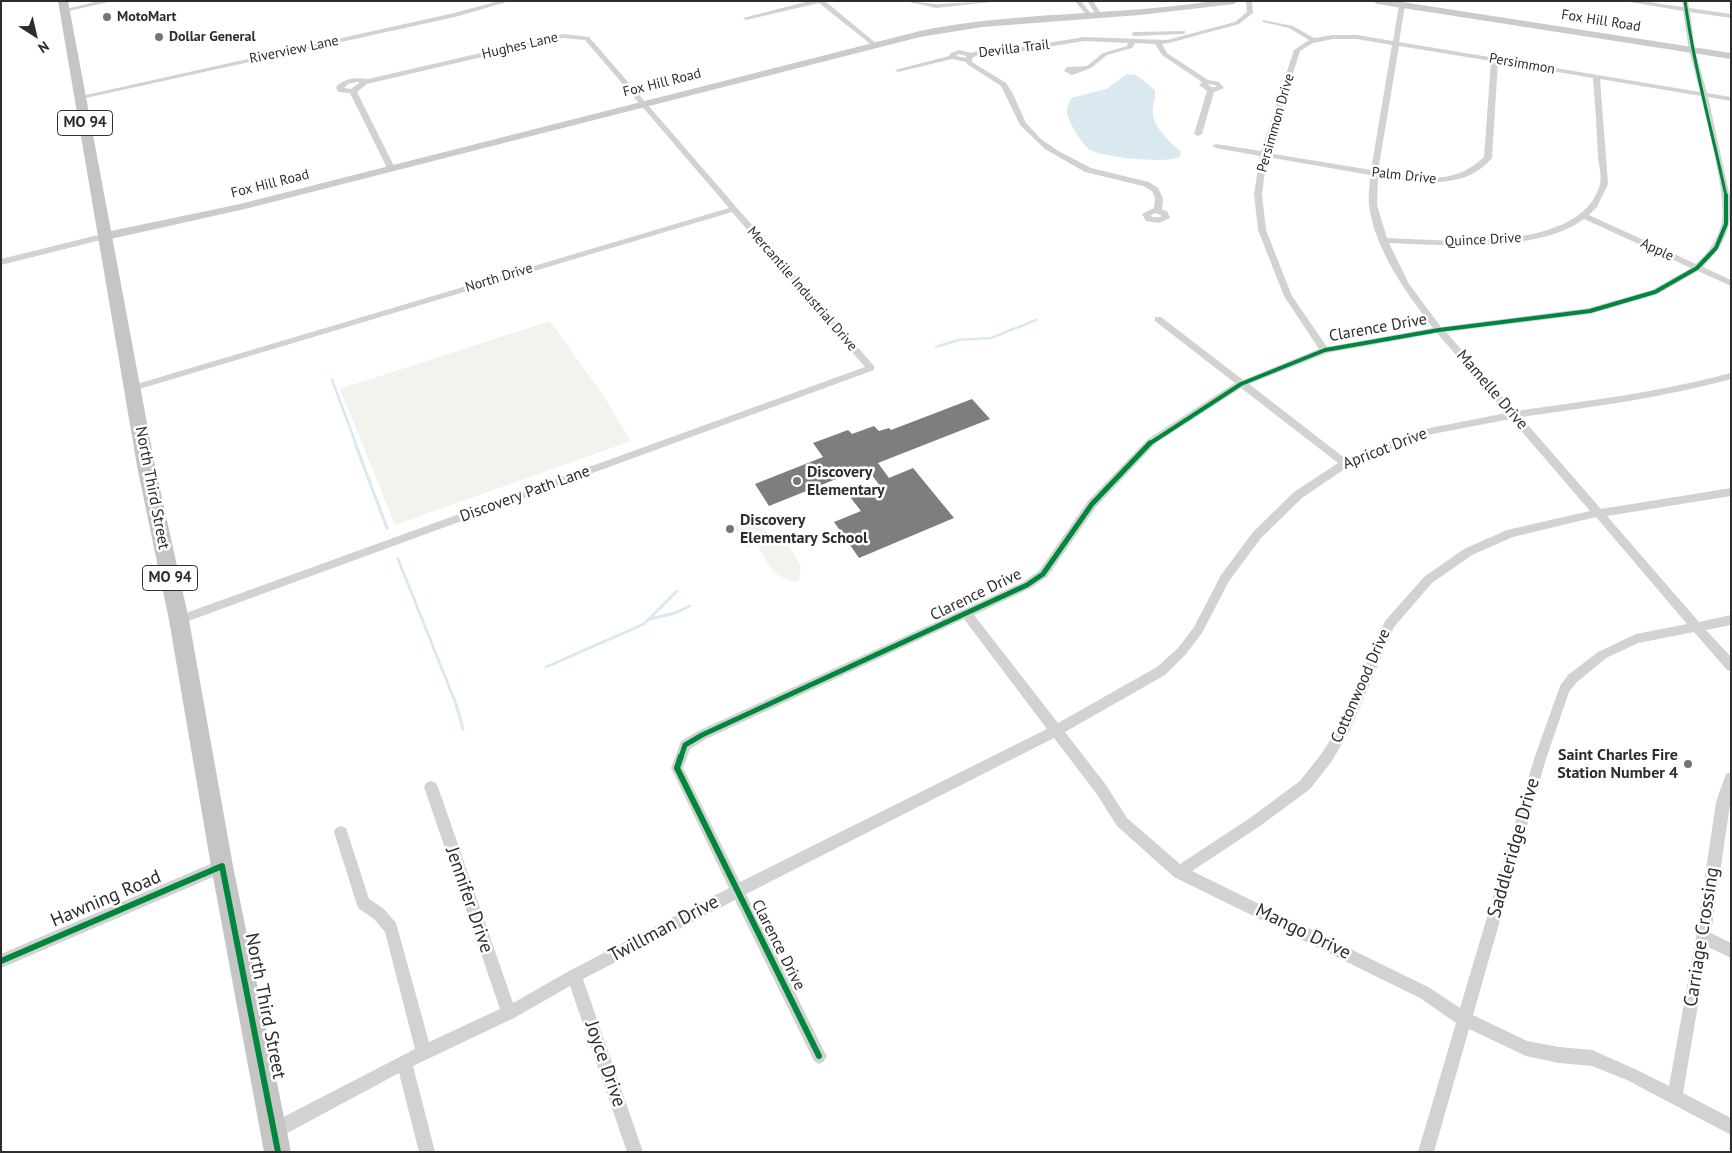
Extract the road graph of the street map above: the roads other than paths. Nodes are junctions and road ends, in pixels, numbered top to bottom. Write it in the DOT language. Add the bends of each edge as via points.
graph roads {
  1 [pos="110,1"];
  2 [pos="507,1"];
  3 [pos="819,1"];
  4 [pos="908,1"];
  5 [pos="998,1"];
  6 [pos="1078,1"];
  7 [pos="1090,1"];
  8 [pos="1234,1"];
  9 [pos="1249,1"];
  10 [pos="1377,1"];
  11 [pos="1627,1"];
  12 [pos="1685,1"];
  13 [pos="64,5"];
  14 [pos="1402,5"];
  15 [pos="1688,10"];
  16 [pos="1094,15"];
  17 [pos="1731,16"];
  18 [pos="746,18"];
  19 [pos="1265,21"];
  20 [pos="1197,34"];
  21 [pos="1312,39"];
  22 [pos="1114,40"];
  23 [pos="1132,41"];
  24 [pos="1158,43"];
  25 [pos="1396,43"];
  26 [pos="875,45"];
  27 [pos="1692,50"];
  28 [pos="1731,56"];
  29 [pos="970,58"];
  30 [pos="1495,59"];
  31 [pos="1080,69"];
  32 [pos="898,70"];
  33 [pos="1596,77"];
  34 [pos="368,82"];
  35 [pos="353,91"];
  36 [pos="1704,94"];
  37 [pos="81,97"];
  38 [pos="1731,99"];
  39 [pos="644,104"];
  40 [pos="1198,134"];
  41 [pos="1216,146"];
  42 [pos="1264,154"];
  43 [pos="391,168"];
  44 [pos="1374,174"];
  45 [pos="734,209"];
  46 [pos="1158,210"];
  47 [pos="1584,216"];
  48 [pos="106,236"];
  49 [pos="1383,240"];
  50 [pos="1,262"];
  51 [pos="1697,268"];
  52 [pos="1731,283"];
  53 [pos="1158,319"];
  54 [pos="1439,330"];
  55 [pos="1325,350"];
  56 [pos="871,368"];
  57 [pos="1731,376"];
  58 [pos="1242,384"];
  59 [pos="133,388"];
  60 [pos="1514,415"];
  61 [pos="1345,463"];
  62 [pos="1731,492"];
  63 [pos="1598,513"];
  64 [pos="967,614"];
  65 [pos="179,620"];
  66 [pos="1731,620"];
  67 [pos="1696,626"];
  68 [pos="1731,666"];
  69 [pos="1057,730"];
  70 [pos="1731,778"];
  71 [pos="431,787"];
  72 [pos="341,832"];
  73 [pos="222,866"];
  74 [pos="1179,872"];
  75 [pos="737,891"];
  76 [pos="1703,937"];
  77 [pos="1731,951"];
  78 [pos="1,961"];
  79 [pos="574,976"];
  80 [pos="509,1013"];
  81 [pos="1464,1019"];
  82 [pos="424,1053"];
  83 [pos="819,1056"];
  84 [pos="404,1062"];
  85 [pos="1675,1096"];
  86 [pos="1731,1127"];
  87 [pos="276,1142"];
  88 [pos="427,1152"];
  89 [pos="635,1152"];
  90 [pos="1426,1152"];
  1 -- 13 [label="street"];
  2 -- 37 [label="street, Riverview Lane" via="455,16"];
  3 -- 18 [label="street"];
  3 -- 26 [label="street"];
  4 -- 5 [label="street" via="936,6"];
  6 -- 16 [label="street"];
  7 -- 16 [label="street"];
  8 -- 16 [label="street, Fox Hill Road"];
  9 -- 20 [label="street, Devilla Trail" via="1250,13 1242,20"];
  10 -- 14 [label="street, Fox Hill Road"];
  11 -- 15 [label="street"];
  12 -- 15 [label="street, Clarence Drive"];
  13 -- 37 [label="main road, North Third Street / MO 94"];
  14 -- 25 [label="street, Mamelle Drive"];
  14 -- 27 [label="street, Fox Hill Road"];
  15 -- 17 [label="street"];
  15 -- 27 [label="street, Clarence Drive"];
  16 -- 26 [label="street, Fox Hill Road" via="981,24"];
  19 -- 21 [label="street" via="1291,27"];
  20 -- 22 [label="street, Devilla Trail" via="1121,35 1115,36"];
  20 -- 24 [label="street, Devilla Trail"];
  21 -- 25 [label="street, Persimmon" via="1357,37"];
  21 -- 42 [label="street, Persimmon Drive" via="1297,50"];
  22 -- 23 [label="street, Devilla Trail"];
  22 -- 29 [label="street, Devilla Trail" via="1084,39 979,52"];
  23 -- 24 [label="street, Devilla Trail"];
  23 -- 31 [label="street" via="1130,47 1105,54 1089,67"];
  24 -- 40 [label="street" via="1164,54 1206,82 1203,85 1211,90"];
  25 -- 30 [label="street, Persimmon"];
  25 -- 44 [label="street, Mamelle Drive"];
  26 -- 39 [label="street, Fox Hill Road"];
  27 -- 28 [label="street, Fox Hill Road"];
  27 -- 36 [label="street, Clarence Drive"];
  29 -- 32 [label="street" via="959,52 952,57"];
  29 -- 46 [label="street, Devilla Trail" via="973,66 1006,88 1017,115 1039,142 1092,172 1148,185 1160,197"];
  30 -- 33 [label="street, Persimmon"];
  30 -- 44 [label="street, Palm Drive" via="1488,158 1479,169 1449,180 1416,180"];
  33 -- 36 [label="street, Persimmon"];
  33 -- 47 [label="street, Quince Drive" via="1604,184 1597,201"];
  34 -- 35 [label="street, Hughes Lane"];
  34 -- 35 [label="street, Hughes Lane" via="352,80 340,87 341,90"];
  34 -- 39 [label="street, Hughes Lane" via="563,36 577,36 587,38"];
  35 -- 43 [label="street, Hughes Lane"];
  36 -- 38 [label="street, Persimmon"];
  36 -- 51 [label="street, Clarence Drive" via="1727,202 1726,224 1716,248"];
  37 -- 48 [label="main road, North Third Street / MO 94"];
  39 -- 43 [label="street, Fox Hill Road"];
  39 -- 45 [label="street"];
  41 -- 42 [label="street, Palm Drive"];
  42 -- 44 [label="street, Palm Drive"];
  42 -- 55 [label="street, Persimmon Drive" via="1258,194 1262,230 1288,296"];
  43 -- 48 [label="street, Fox Hill Road" via="236,208"];
  44 -- 49 [label="street, Mamelle Drive" via="1373,205"];
  45 -- 56 [label="street, Mercantile Industrial Drive"];
  45 -- 59 [label="street, North Drive"];
  47 -- 49 [label="street, Quince Drive" via="1548,233 1499,242 1464,244"];
  47 -- 51 [label="street, Apple"];
  48 -- 50 [label="street"];
  48 -- 59 [label="main road, North Third Street / MO 94"];
  49 -- 54 [label="street, Mamelle Drive" via="1405,285"];
  51 -- 52 [label="street, Apple"];
  51 -- 54 [label="street, Clarence Drive" via="1655,292 1590,311"];
  53 -- 58 [label="street"];
  54 -- 55 [label="street, Clarence Drive"];
  54 -- 60 [label="street, Mamelle Drive"];
  55 -- 58 [label="street, Clarence Drive"];
  56 -- 65 [label="street, Discovery Path Lane"];
  57 -- 60 [label="street, Apricot Drive" via="1645,396"];
  58 -- 61 [label="street"];
  58 -- 64 [label="street, Clarence Drive" via="1152,441 1092,504 1043,574"];
  59 -- 65 [label="main road, North Third Street / MO 94"];
  60 -- 61 [label="street, Apricot Drive" via="1420,433"];
  60 -- 63 [label="street, Mamelle Drive"];
  61 -- 69 [label="street, Apricot Drive" via="1298,495 1258,534 1225,578 1198,630 1161,671"];
  62 -- 63 [label="street, Cottonwood Drive"];
  63 -- 67 [label="street, Mamelle Drive"];
  63 -- 74 [label="street, Cottonwood Drive" via="1511,533 1468,552 1428,580 1389,624 1346,726 1305,785"];
  64 -- 69 [label="street, Mango Drive"];
  64 -- 75 [label="street, Clarence Drive" via="685,745 677,768"];
  65 -- 73 [label="main road, North Third Street / MO 94"];
  66 -- 67 [label="street, Saddleridge Drive"];
  67 -- 68 [label="street, Mamelle Drive"];
  67 -- 81 [label="street, Saddleridge Drive" via="1636,639 1602,655 1572,679 1564,690 1540,759"];
  69 -- 74 [label="street, Mango Drive" via="1122,822"];
  69 -- 75 [label="street, Twillman Drive"];
  70 -- 76 [label="street, Carriage Crossing" via="1723,802"];
  71 -- 80 [label="street, Jennifer Drive"];
  72 -- 82 [label="street" via="363,904 379,914 391,928"];
  73 -- 78 [label="street, Hawning Road"];
  73 -- 87 [label="main road, North Third Street / MO 94"];
  74 -- 81 [label="street, Mango Drive" via="1385,972"];
  75 -- 79 [label="street, Twillman Drive"];
  75 -- 83 [label="street, Clarence Drive"];
  76 -- 77 [label="street"];
  76 -- 85 [label="street, Carriage Crossing"];
  79 -- 80 [label="street, Twillman Drive"];
  79 -- 89 [label="street, Joyce Drive"];
  80 -- 82 [label="street, Twillman Drive"];
  81 -- 85 [label="street, Mango Drive" via="1526,1048 1592,1058"];
  81 -- 90 [label="street, Saddleridge Drive"];
  82 -- 84 [label="street, Twillman Drive"];
  84 -- 87 [label="street, Twillman Drive"];
  84 -- 88 [label="street"];
  85 -- 86 [label="street, Mango Drive"];
}
